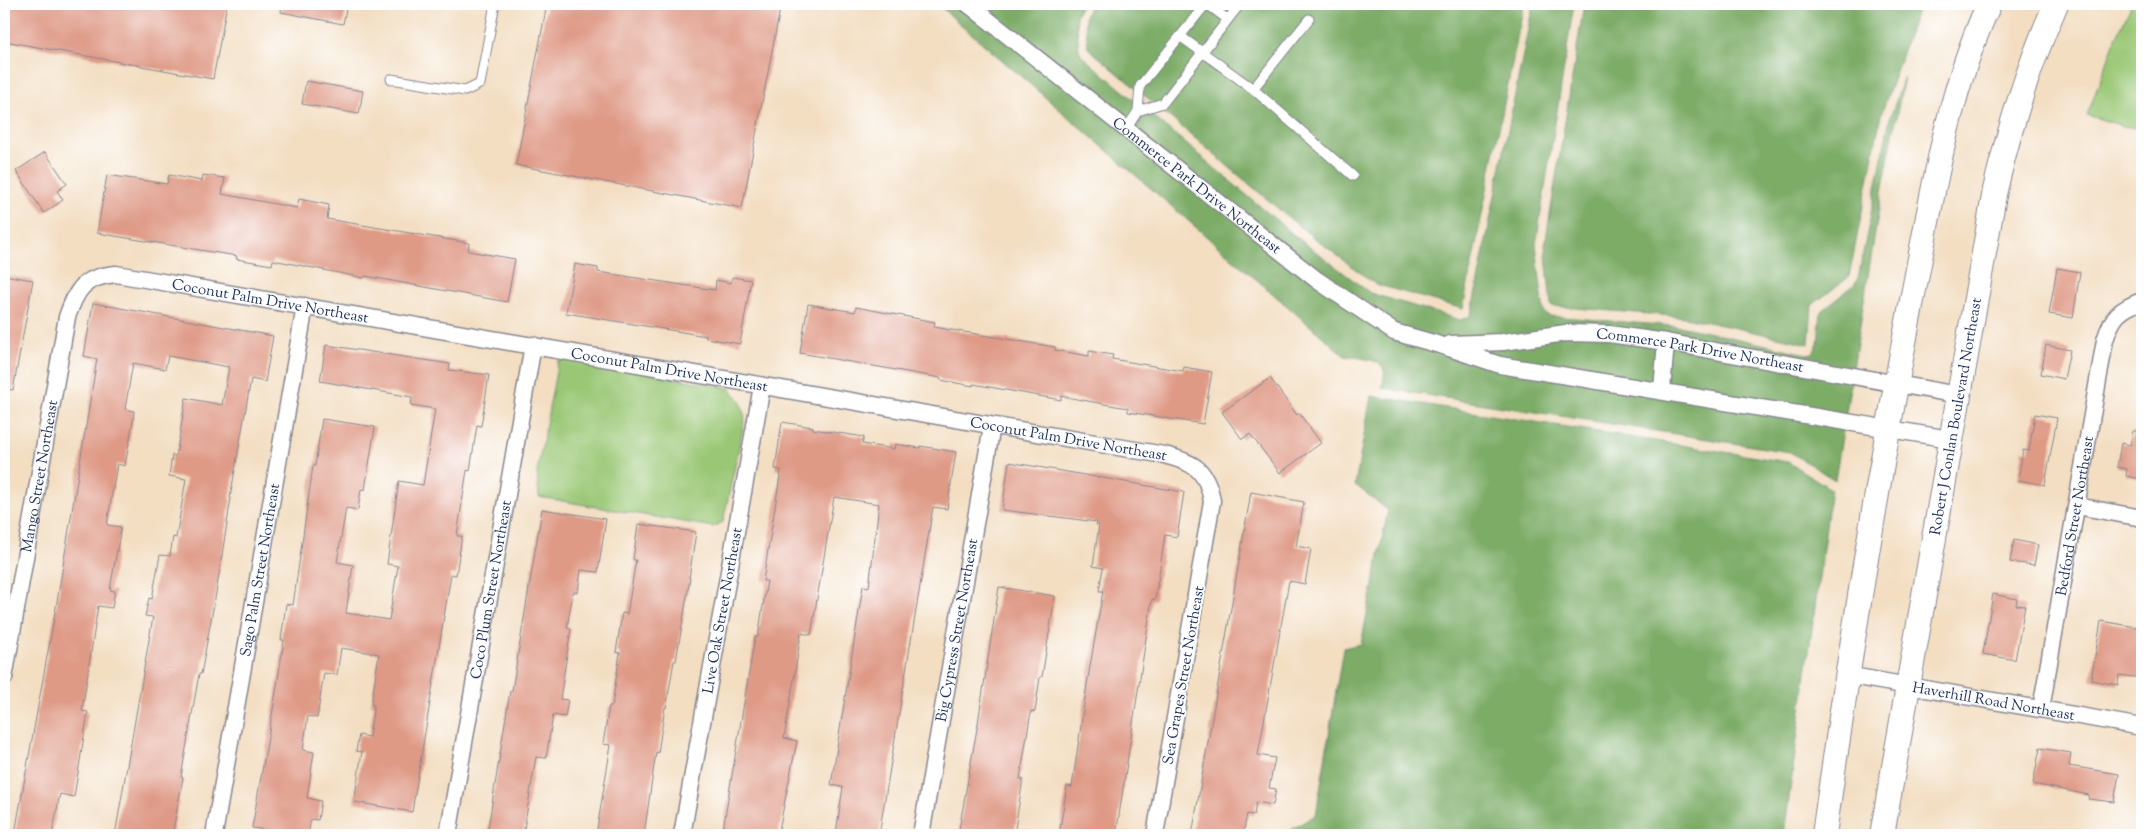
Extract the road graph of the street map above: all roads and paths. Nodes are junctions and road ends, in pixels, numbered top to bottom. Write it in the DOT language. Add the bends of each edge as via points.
graph roads {
  1 [pos="495,4"];
  2 [pos="968,4"];
  3 [pos="1207,4"];
  4 [pos="1240,4"];
  5 [pos="1989,4"];
  6 [pos="2056,4"];
  7 [pos="1227,19"];
  8 [pos="1309,19"];
  9 [pos="1180,36"];
  10 [pos="1202,54"];
  11 [pos="391,79"];
  12 [pos="1253,89"];
  13 [pos="1138,111"];
  14 [pos="1126,129"];
  15 [pos="1353,176"];
  16 [pos="88,280"];
  17 [pos="2142,301"];
  18 [pos="305,306"];
  19 [pos="1666,342"];
  20 [pos="533,345"];
  21 [pos="1440,345"];
  22 [pos="1896,384"];
  23 [pos="762,386"];
  24 [pos="1662,390"];
  25 [pos="1958,395"];
  26 [pos="992,426"];
  27 [pos="1888,429"];
  28 [pos="1950,439"];
  29 [pos="2077,506"];
  30 [pos="1210,515"];
  31 [pos="2142,518"];
  32 [pos="1846,676"];
  33 [pos="4,678"];
  34 [pos="1907,686"];
  35 [pos="2041,709"];
  36 [pos="2142,727"];
  37 [pos="214,835"];
  38 [pos="448,835"];
  39 [pos="682,835"];
  40 [pos="921,835"];
  41 [pos="1155,835"];
  42 [pos="1824,835"];
  43 [pos="1882,835"];
  1 -- 11 [label="lane" via="480,84 465,91"];
  2 -- 14 [label="street, Commerce Park Drive Northeast"];
  3 -- 7 [label="lane"];
  3 -- 9 [label="lane"];
  4 -- 7 [label="lane"];
  5 -- 22 [label="main road" via="1948,117"];
  6 -- 25 [label="main road, Robert J Conlan Boulevard Northeast" via="2038,43 2010,126 1994,190"];
  7 -- 10 [label="lane"];
  8 -- 12 [label="lane"];
  9 -- 10 [label="lane"];
  9 -- 13 [label="lane" via="1140,86"];
  10 -- 12 [label="lane"];
  10 -- 13 [label="lane" via="1163,104"];
  12 -- 15 [label="lane"];
  13 -- 14 [label="lane"];
  14 -- 21 [label="street, Commerce Park Drive Northeast" via="1325,285 1394,332"];
  16 -- 18 [label="street, Coconut Palm Drive Northeast" via="99,275 116,274"];
  16 -- 33 [label="street, Mango Street Northeast" via="78,291 67,317"];
  17 -- 29 [label="street, Bedford Street Northeast" via="2119,312 2105,340"];
  18 -- 20 [label="street, Coconut Palm Drive Northeast"];
  18 -- 37 [label="street, Sago Palm Street Northeast"];
  19 -- 21 [label="street, Commerce Park Drive Northeast" via="1609,334 1566,333 1503,342"];
  19 -- 22 [label="street, Commerce Park Drive Northeast"];
  19 -- 24 [label="street"];
  20 -- 23 [label="street, Coconut Palm Drive Northeast"];
  20 -- 38 [label="street, Coco Plum Street Northeast"];
  21 -- 24 [label="street, Commerce Park Drive Northeast" via="1500,365"];
  22 -- 25 [label="street, Commerce Park Drive Northeast"];
  22 -- 27 [label="main road"];
  23 -- 26 [label="street, Coconut Palm Drive Northeast"];
  23 -- 39 [label="street, Live Oak Street Northeast"];
  24 -- 27 [label="street, Commerce Park Drive Northeast"];
  25 -- 28 [label="main road, Robert J Conlan Boulevard Northeast"];
  26 -- 30 [label="street, Coconut Palm Drive Northeast" via="1186,460 1196,466 1209,485"];
  26 -- 40 [label="street, Big Cypress Street Northeast"];
  27 -- 28 [label="street, Commerce Park Drive Northeast"];
  27 -- 32 [label="main road"];
  28 -- 34 [label="main road, Robert J Conlan Boulevard Northeast"];
  29 -- 31 [label="street"];
  29 -- 35 [label="street, Bedford Street Northeast"];
  30 -- 41 [label="street, Sea Grapes Street Northeast"];
  32 -- 34 [label="street, Haverhill Road Northeast"];
  32 -- 42 [label="main road"];
  34 -- 35 [label="street, Haverhill Road Northeast"];
  34 -- 43 [label="main road, Robert J Conlan Boulevard Northeast"];
  35 -- 36 [label="street, Haverhill Road Northeast"];
}
